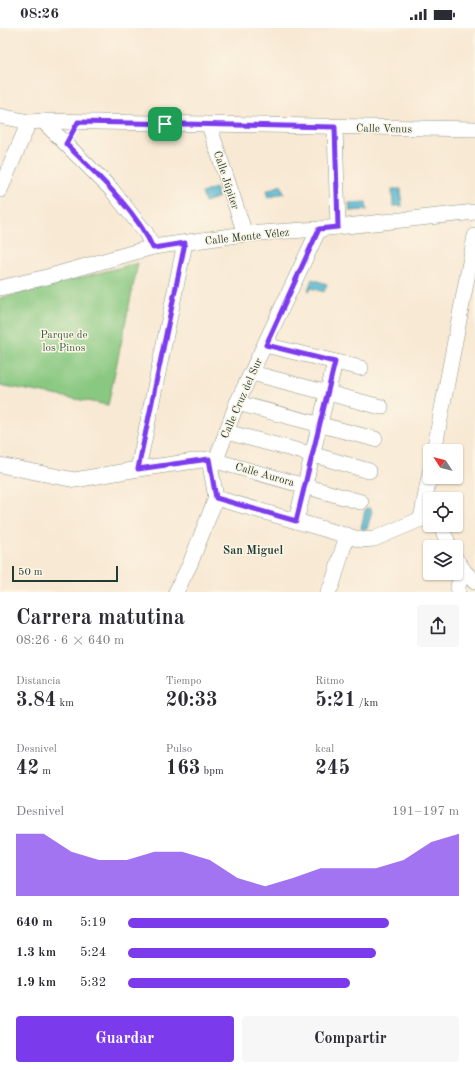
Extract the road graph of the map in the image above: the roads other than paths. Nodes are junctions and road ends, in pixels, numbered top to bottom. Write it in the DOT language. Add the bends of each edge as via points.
graph roads {
  1 [pos="0,116"];
  2 [pos="36,122"];
  3 [pos="78,122"];
  4 [pos="209,125"];
  5 [pos="335,127"];
  6 [pos="475,129"];
  7 [pos="66,144"];
  8 [pos="0,190"];
  9 [pos="475,212"];
  10 [pos="338,227"];
  11 [pos="319,229"];
  12 [pos="245,234"];
  13 [pos="475,236"];
  14 [pos="185,243"];
  15 [pos="153,248"];
  16 [pos="0,288"];
  17 [pos="266,345"];
  18 [pos="335,362"];
  19 [pos="361,368"];
  20 [pos="252,373"];
  21 [pos="327,393"];
  22 [pos="237,403"];
  23 [pos="380,407"];
  24 [pos="319,424"];
  25 [pos="226,432"];
  26 [pos="375,439"];
  27 [pos="435,444"];
  28 [pos="311,454"];
  29 [pos="212,459"];
  30 [pos="0,464"];
  31 [pos="138,469"];
  32 [pos="369,471"];
  33 [pos="304,486"];
  34 [pos="216,498"];
  35 [pos="360,502"];
  36 [pos="423,520"];
  37 [pos="296,521"];
  38 [pos="347,535"];
  39 [pos="463,568"];
  40 [pos="459,580"];
  41 [pos="475,582"];
  42 [pos="176,592"];
  43 [pos="328,592"];
  44 [pos="458,592"];
  1 -- 2 [label="street, Calle Venus"];
  2 -- 3 [label="street, Calle Venus"];
  2 -- 7 [label="street"];
  2 -- 8 [label="street"];
  3 -- 4 [label="street, Calle Venus"];
  3 -- 7 [label="street"];
  4 -- 5 [label="street, Calle Venus"];
  4 -- 12 [label="street, Calle Júpiter"];
  5 -- 6 [label="street, Calle Venus"];
  5 -- 10 [label="street"];
  7 -- 15 [label="street" via="111,189 146,233"];
  9 -- 10 [label="street, Calle Monte Vélez"];
  10 -- 11 [label="street, Calle Monte Vélez"];
  11 -- 12 [label="street, Calle Monte Vélez"];
  11 -- 17 [label="street, Calle Cruz del Sur"];
  12 -- 14 [label="street, Calle Monte Vélez"];
  13 -- 27 [label="street"];
  14 -- 15 [label="street, Calle Monte Vélez"];
  14 -- 31 [label="street"];
  15 -- 16 [label="street, Calle Monte Vélez"];
  17 -- 18 [label="street"];
  17 -- 20 [label="street, Calle Cruz del Sur"];
  18 -- 19 [label="street"];
  18 -- 21 [label="street"];
  20 -- 21 [label="street"];
  20 -- 22 [label="street, Calle Cruz del Sur"];
  21 -- 23 [label="street"];
  21 -- 24 [label="street"];
  22 -- 24 [label="street"];
  22 -- 25 [label="street, Calle Cruz del Sur"];
  24 -- 26 [label="street"];
  24 -- 28 [label="street"];
  25 -- 28 [label="street"];
  25 -- 29 [label="street, Calle Cruz del Sur"];
  28 -- 32 [label="street"];
  28 -- 33 [label="street"];
  29 -- 31 [label="street"];
  29 -- 33 [label="street, Calle Aurora"];
  29 -- 34 [label="street"];
  30 -- 31 [label="street" via="75,480"];
  33 -- 35 [label="street, Calle Aurora"];
  33 -- 37 [label="street"];
  34 -- 37 [label="street"];
  34 -- 42 [label="street"];
  36 -- 38 [label="street" via="374,539 362,540"];
  37 -- 38 [label="street"];
  38 -- 43 [label="street"];
  39 -- 41 [label="street"];
  40 -- 44 [label="street"];
}
